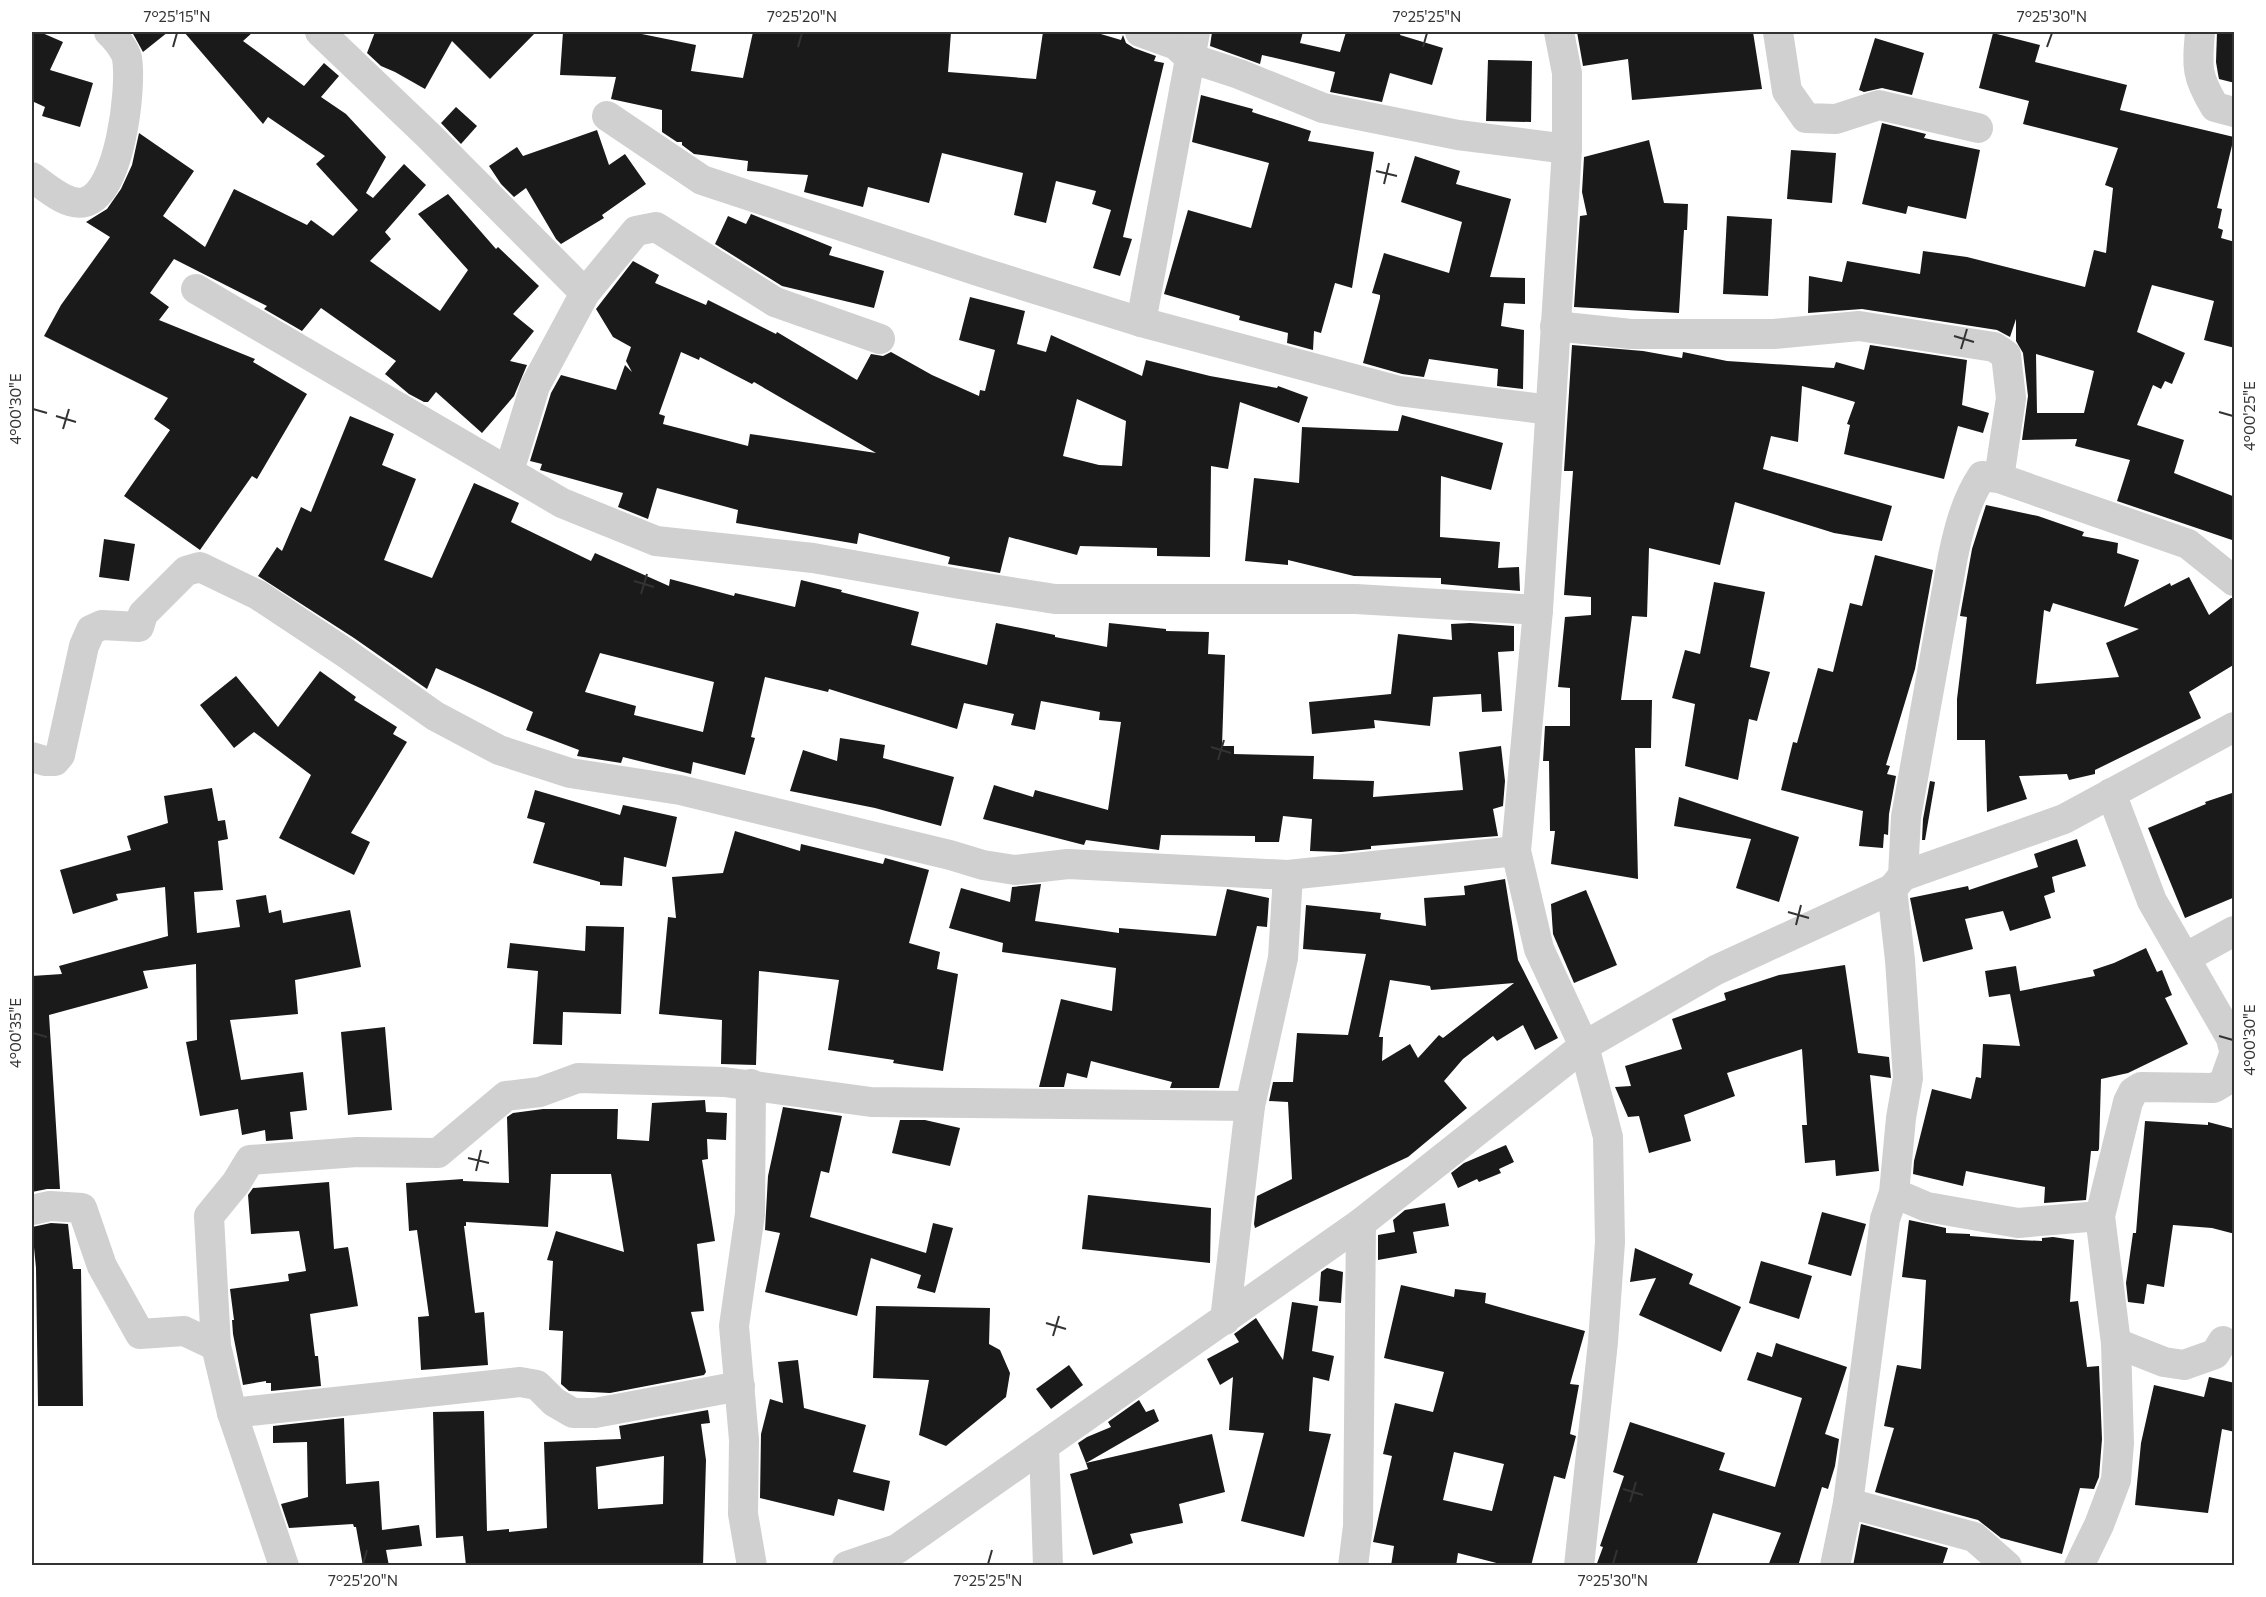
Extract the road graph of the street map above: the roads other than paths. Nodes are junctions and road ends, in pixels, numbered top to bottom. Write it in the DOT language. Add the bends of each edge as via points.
graph roads {
  1 [pos="109,32"];
  2 [pos="320,32"];
  3 [pos="1140,32"];
  4 [pos="1559,32"];
  5 [pos="1778,32"];
  6 [pos="2200,32"];
  7 [pos="1192,45"];
  8 [pos="2235,112"];
  9 [pos="607,116"];
  10 [pos="1978,128"];
  11 [pos="1567,149"];
  12 [pos="32,177"];
  13 [pos="196,289"];
  14 [pos="585,293"];
  15 [pos="1141,322"];
  16 [pos="1555,326"];
  17 [pos="880,339"];
  18 [pos="1550,410"];
  19 [pos="509,471"];
  20 [pos="1999,478"];
  21 [pos="2235,581"];
  22 [pos="1538,610"];
  23 [pos="2235,727"];
  24 [pos="32,757"];
  25 [pos="2111,793"];
  26 [pos="1516,851"];
  27 [pos="1288,875"];
  28 [pos="1898,882"];
  29 [pos="2235,931"];
  30 [pos="2185,958"];
  31 [pos="1584,1046"];
  32 [pos="2235,1052"];
  33 [pos="751,1084"];
  34 [pos="1250,1106"];
  35 [pos="1894,1193"];
  36 [pos="32,1210"];
  37 [pos="2100,1216"];
  38 [pos="1361,1223"];
  39 [pos="1225,1320"];
  40 [pos="2223,1341"];
  41 [pos="2116,1343"];
  42 [pos="216,1346"];
  43 [pos="740,1386"];
  44 [pos="232,1413"];
  45 [pos="1044,1447"];
  46 [pos="1848,1503"];
  47 [pos="897,1558"];
  48 [pos="284,1566"];
  49 [pos="752,1566"];
  50 [pos="847,1566"];
  51 [pos="1048,1566"];
  52 [pos="1353,1566"];
  53 [pos="1579,1566"];
  54 [pos="1835,1566"];
  55 [pos="2007,1566"];
  56 [pos="2079,1566"];
  1 -- 12 [label="street" via="127,56 128,101 114,166 98,194 85,202 69,201"];
  2 -- 14 [label="street"];
  3 -- 7 [label="street" via="1176,45"];
  4 -- 11 [label="street" via="1567,73"];
  5 -- 10 [label="street" via="1787,91 1806,118 1836,119 1879,105"];
  6 -- 8 [label="street" via="2201,84 2215,107"];
  7 -- 11 [label="street" via="1239,74 1323,108 1458,135"];
  7 -- 15 [label="street"];
  9 -- 15 [label="street" via="702,180"];
  11 -- 16 [label="street"];
  13 -- 19 [label="street"];
  14 -- 17 [label="street" via="636,231 656,227 775,302"];
  14 -- 19 [label="street" via="535,386"];
  15 -- 18 [label="street" via="1399,391"];
  16 -- 18 [label="street"];
  16 -- 20 [label="street" via="1632,334 1750,334 1859,326 1994,347 2006,354 2011,398"];
  18 -- 22 [label="street"];
  19 -- 22 [label="street" via="562,503 657,541 813,558 1055,599 1356,599"];
  20 -- 21 [label="street" via="2188,544"];
  20 -- 28 [label="street" via="1982,476 1973,489 1959,530 1906,817"];
  22 -- 26 [label="street"];
  23 -- 25 [label="street"];
  24 -- 27 [label="street" via="55,761 60,755 91,630 102,626 139,627 144,614 186,571 200,567 258,595 435,716 499,750 570,773 680,790 1015,870 1068,864"];
  25 -- 28 [label="street" via="2064,819"];
  25 -- 30 [label="street" via="2152,901"];
  26 -- 27 [label="street"];
  26 -- 31 [label="street" via="1539,948"];
  27 -- 34 [label="street" via="1282,958"];
  28 -- 31 [label="street" via="1716,970"];
  28 -- 35 [label="street" via="1908,1078 1900,1118"];
  29 -- 30 [label="street"];
  30 -- 32 [label="street" via="2231,1038"];
  31 -- 38 [label="street"];
  31 -- 53 [label="street" via="1608,1137 1610,1242"];
  32 -- 37 [label="street" via="2224,1082 2214,1088 2141,1087 2133,1092"];
  33 -- 34 [label="street" via="871,1102"];
  33 -- 42 [label="street" via="578,1078 540,1092 506,1096 438,1153 357,1152 250,1160 209,1216"];
  33 -- 43 [label="street" via="750,1214 734,1326"];
  34 -- 39 [label="street"];
  35 -- 37 [label="street" via="1927,1207 2018,1223"];
  35 -- 46 [label="street" via="1885,1219"];
  36 -- 42 [label="street" via="50,1206 82,1208 102,1266 140,1334 184,1331"];
  37 -- 41 [label="street"];
  38 -- 39 [label="street"];
  38 -- 52 [label="street" via="1358,1526"];
  39 -- 45 [label="street"];
  40 -- 41 [label="street" via="2215,1354 2184,1365 2164,1362"];
  41 -- 56 [label="street" via="2116,1480"];
  42 -- 44 [label="street"];
  43 -- 44 [label="street" via="595,1413 573,1413 537,1385 520,1382"];
  43 -- 49 [label="street" via="743,1514"];
  44 -- 48 [label="street"];
  45 -- 47 [label="street"];
  45 -- 51 [label="street"];
  46 -- 54 [label="street"];
  46 -- 55 [label="street" via="1974,1537"];
  47 -- 50 [label="street"];
}
